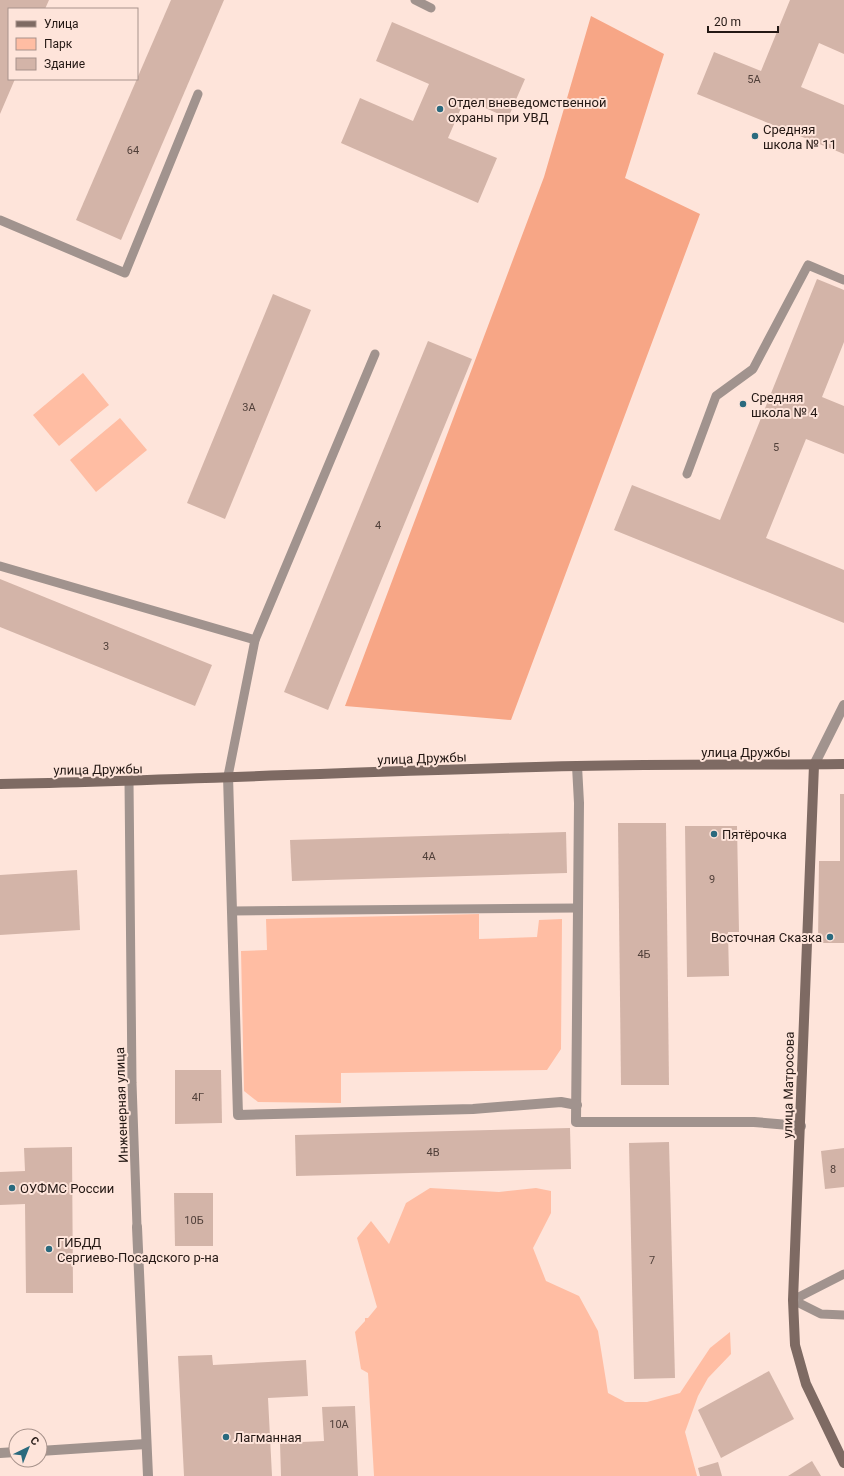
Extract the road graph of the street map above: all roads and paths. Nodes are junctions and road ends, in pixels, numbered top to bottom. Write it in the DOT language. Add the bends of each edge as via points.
graph roads {
  1 [pos="416,0"];
  2 [pos="431,8"];
  3 [pos="198,94"];
  4 [pos="0,220"];
  5 [pos="844,280"];
  6 [pos="375,354"];
  7 [pos="687,474"];
  8 [pos="0,566"];
  9 [pos="255,640"];
  10 [pos="844,705"];
  11 [pos="844,764"];
  12 [pos="814,765"];
  13 [pos="577,766"];
  14 [pos="228,776"];
  15 [pos="129,781"];
  16 [pos="0,784"];
  17 [pos="578,908"];
  18 [pos="232,911"];
  19 [pos="577,1105"];
  20 [pos="801,1126"];
  21 [pos="137,1227"];
  22 [pos="844,1274"];
  23 [pos="793,1300"];
  24 [pos="844,1315"];
  25 [pos="146,1444"];
  26 [pos="48,1450"];
  27 [pos="844,1463"];
  28 [pos="148,1476"];
  1 -- 2 [label="lane"];
  3 -- 4 [label="lane" via="125,273"];
  5 -- 7 [label="lane" via="808,265 753,369 716,396"];
  6 -- 9 [label="lane"];
  8 -- 9 [label="lane"];
  9 -- 14 [label="lane"];
  10 -- 12 [label="street, улица Матросова"];
  11 -- 12 [label="street, улица Дружбы"];
  12 -- 13 [label="street, улица Дружбы"];
  12 -- 20 [label="street, улица Матросова"];
  13 -- 14 [label="street, улица Дружбы"];
  13 -- 17 [label="street"];
  14 -- 15 [label="street, улица Дружбы"];
  14 -- 18 [label="street"];
  15 -- 16 [label="street, улица Дружбы"];
  15 -- 21 [label="lane, Инженерная улица" via="132,1083"];
  17 -- 18 [label="lane"];
  17 -- 19 [label="street"];
  18 -- 19 [label="street" via="238,1115 473,1109 561,1102"];
  19 -- 20 [label="street" via="576,1122 754,1122"];
  20 -- 23 [label="street, улица Матросова" via="794,1228"];
  21 -- 25 [label="street, Инженерная улица"];
  22 -- 23 [label="lane"];
  23 -- 24 [label="lane" via="821,1314"];
  23 -- 27 [label="street, улица Матросова" via="795,1344 806,1384"];
  25 -- 26 [label="street"];
  25 -- 28 [label="street, Инженерная улица"];
}
